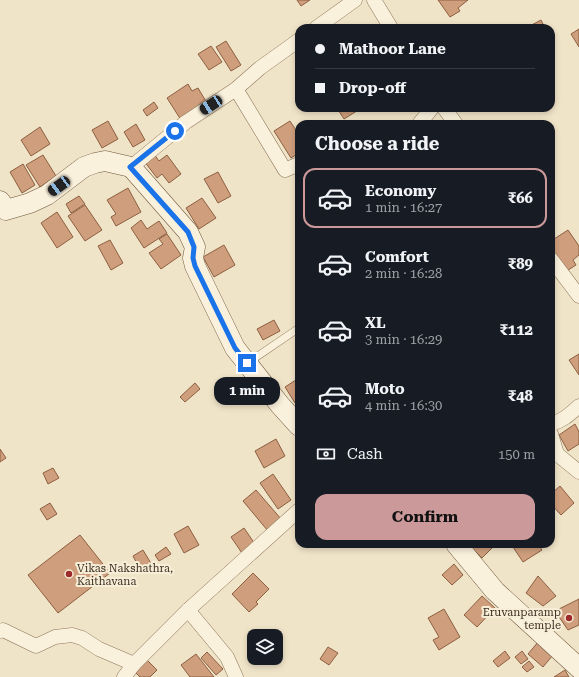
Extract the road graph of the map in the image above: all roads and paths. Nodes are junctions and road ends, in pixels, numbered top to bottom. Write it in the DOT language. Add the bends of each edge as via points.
graph roads {
  1 [pos="354,0"];
  2 [pos="374,0"];
  3 [pos="321,24"];
  4 [pos="389,24"];
  5 [pos="295,43"];
  6 [pos="236,89"];
  7 [pos="429,112"];
  8 [pos="422,120"];
  9 [pos="295,166"];
  10 [pos="130,167"];
  11 [pos="2,208"];
  12 [pos="555,264"];
  13 [pos="579,296"];
  14 [pos="295,331"];
  15 [pos="247,363"];
  16 [pos="579,406"];
  17 [pos="295,422"];
  18 [pos="555,423"];
  19 [pos="555,447"];
  20 [pos="579,472"];
  21 [pos="295,514"];
  22 [pos="459,548"];
  23 [pos="188,610"];
  24 [pos="0,631"];
  25 [pos="134,664"];
  26 [pos="579,668"];
  27 [pos="124,677"];
  28 [pos="236,677"];
  1 -- 3 [label="street"];
  2 -- 4 [label="street"];
  5 -- 6 [label="street"];
  6 -- 9 [label="street" via="285,170"];
  6 -- 10 [label="street" via="186,122"];
  7 -- 8 [label="street"];
  10 -- 11 [label="street" via="105,161 95,163 47,195 30,203"];
  10 -- 15 [label="street" via="188,232 194,247 195,266 235,348"];
  12 -- 13 [label="street"];
  14 -- 15 [label="lane"];
  15 -- 17 [label="street"];
  16 -- 18 [label="street" via="567,417"];
  19 -- 20 [label="street" via="557,454"];
  21 -- 23 [label="street"];
  22 -- 26 [label="street" via="495,591"];
  23 -- 25 [label="street"];
  23 -- 28 [label="street" via="227,657"];
  24 -- 25 [label="street" via="3,630 36,646 55,637 72,635"];
  25 -- 27 [label="street"];
}
